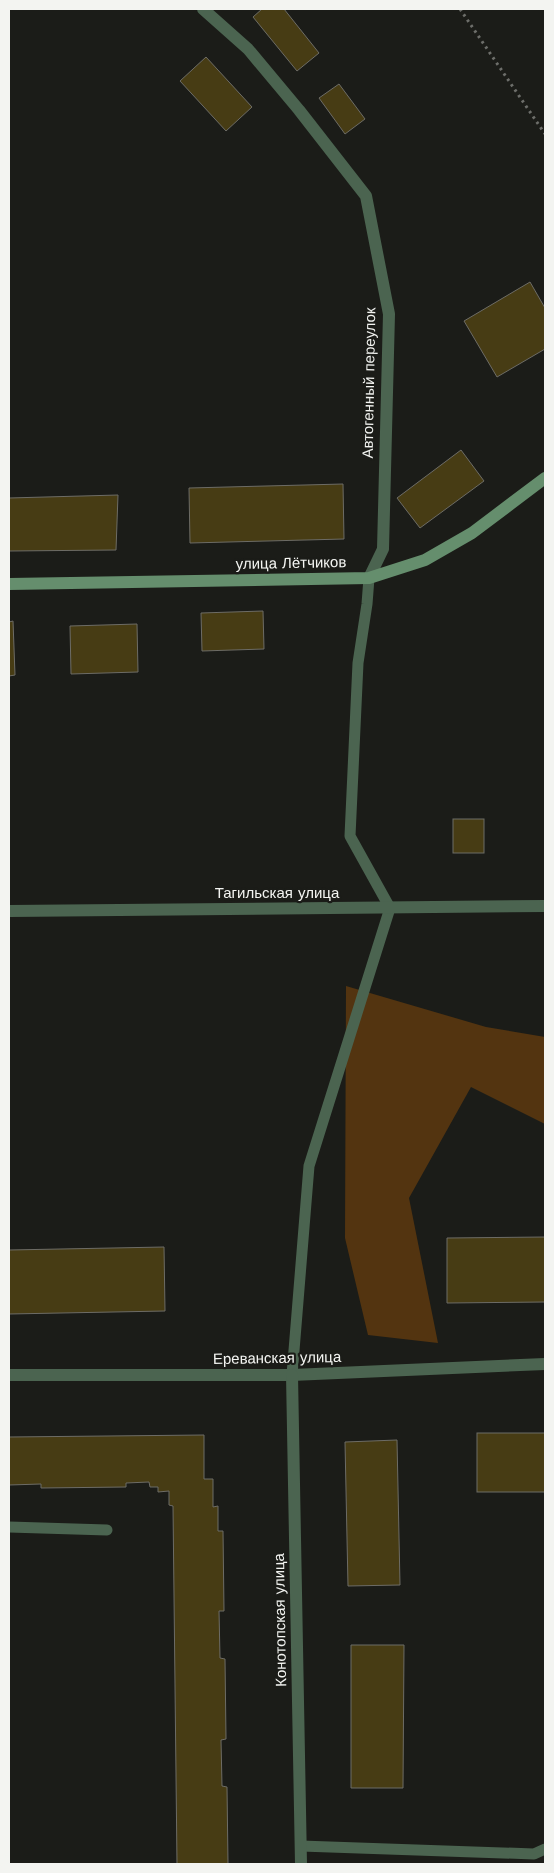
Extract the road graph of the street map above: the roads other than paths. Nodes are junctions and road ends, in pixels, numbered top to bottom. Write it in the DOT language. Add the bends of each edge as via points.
graph roads {
  1 [pos="203,9"];
  2 [pos="545,478"];
  3 [pos="369,578"];
  4 [pos="9,584"];
  5 [pos="545,906"];
  6 [pos="390,908"];
  7 [pos="9,911"];
  8 [pos="545,1364"];
  9 [pos="9,1375"];
  10 [pos="292,1375"];
  11 [pos="9,1527"];
  12 [pos="107,1530"];
  13 [pos="301,1846"];
  14 [pos="545,1849"];
  15 [pos="301,1864"];
  1 -- 3 [label="street, Автогенный переулок" via="248,49 366,196 389,314 382,549"];
  2 -- 3 [label="main road, улица Лётчиков" via="472,533 425,560"];
  3 -- 4 [label="main road, улица Лётчиков"];
  3 -- 6 [label="lane" via="358,663 350,836"];
  5 -- 6 [label="street, Тагильская улица"];
  6 -- 7 [label="street, Тагильская улица"];
  6 -- 10 [label="lane" via="309,1166"];
  8 -- 10 [label="street, Ереванская улица"];
  9 -- 10 [label="street, Ереванская улица"];
  10 -- 13 [label="street, Конотопская улица"];
  11 -- 12 [label="lane"];
  13 -- 14 [label="lane" via="534,1854"];
  13 -- 15 [label="street, Конотопская улица"];
}
